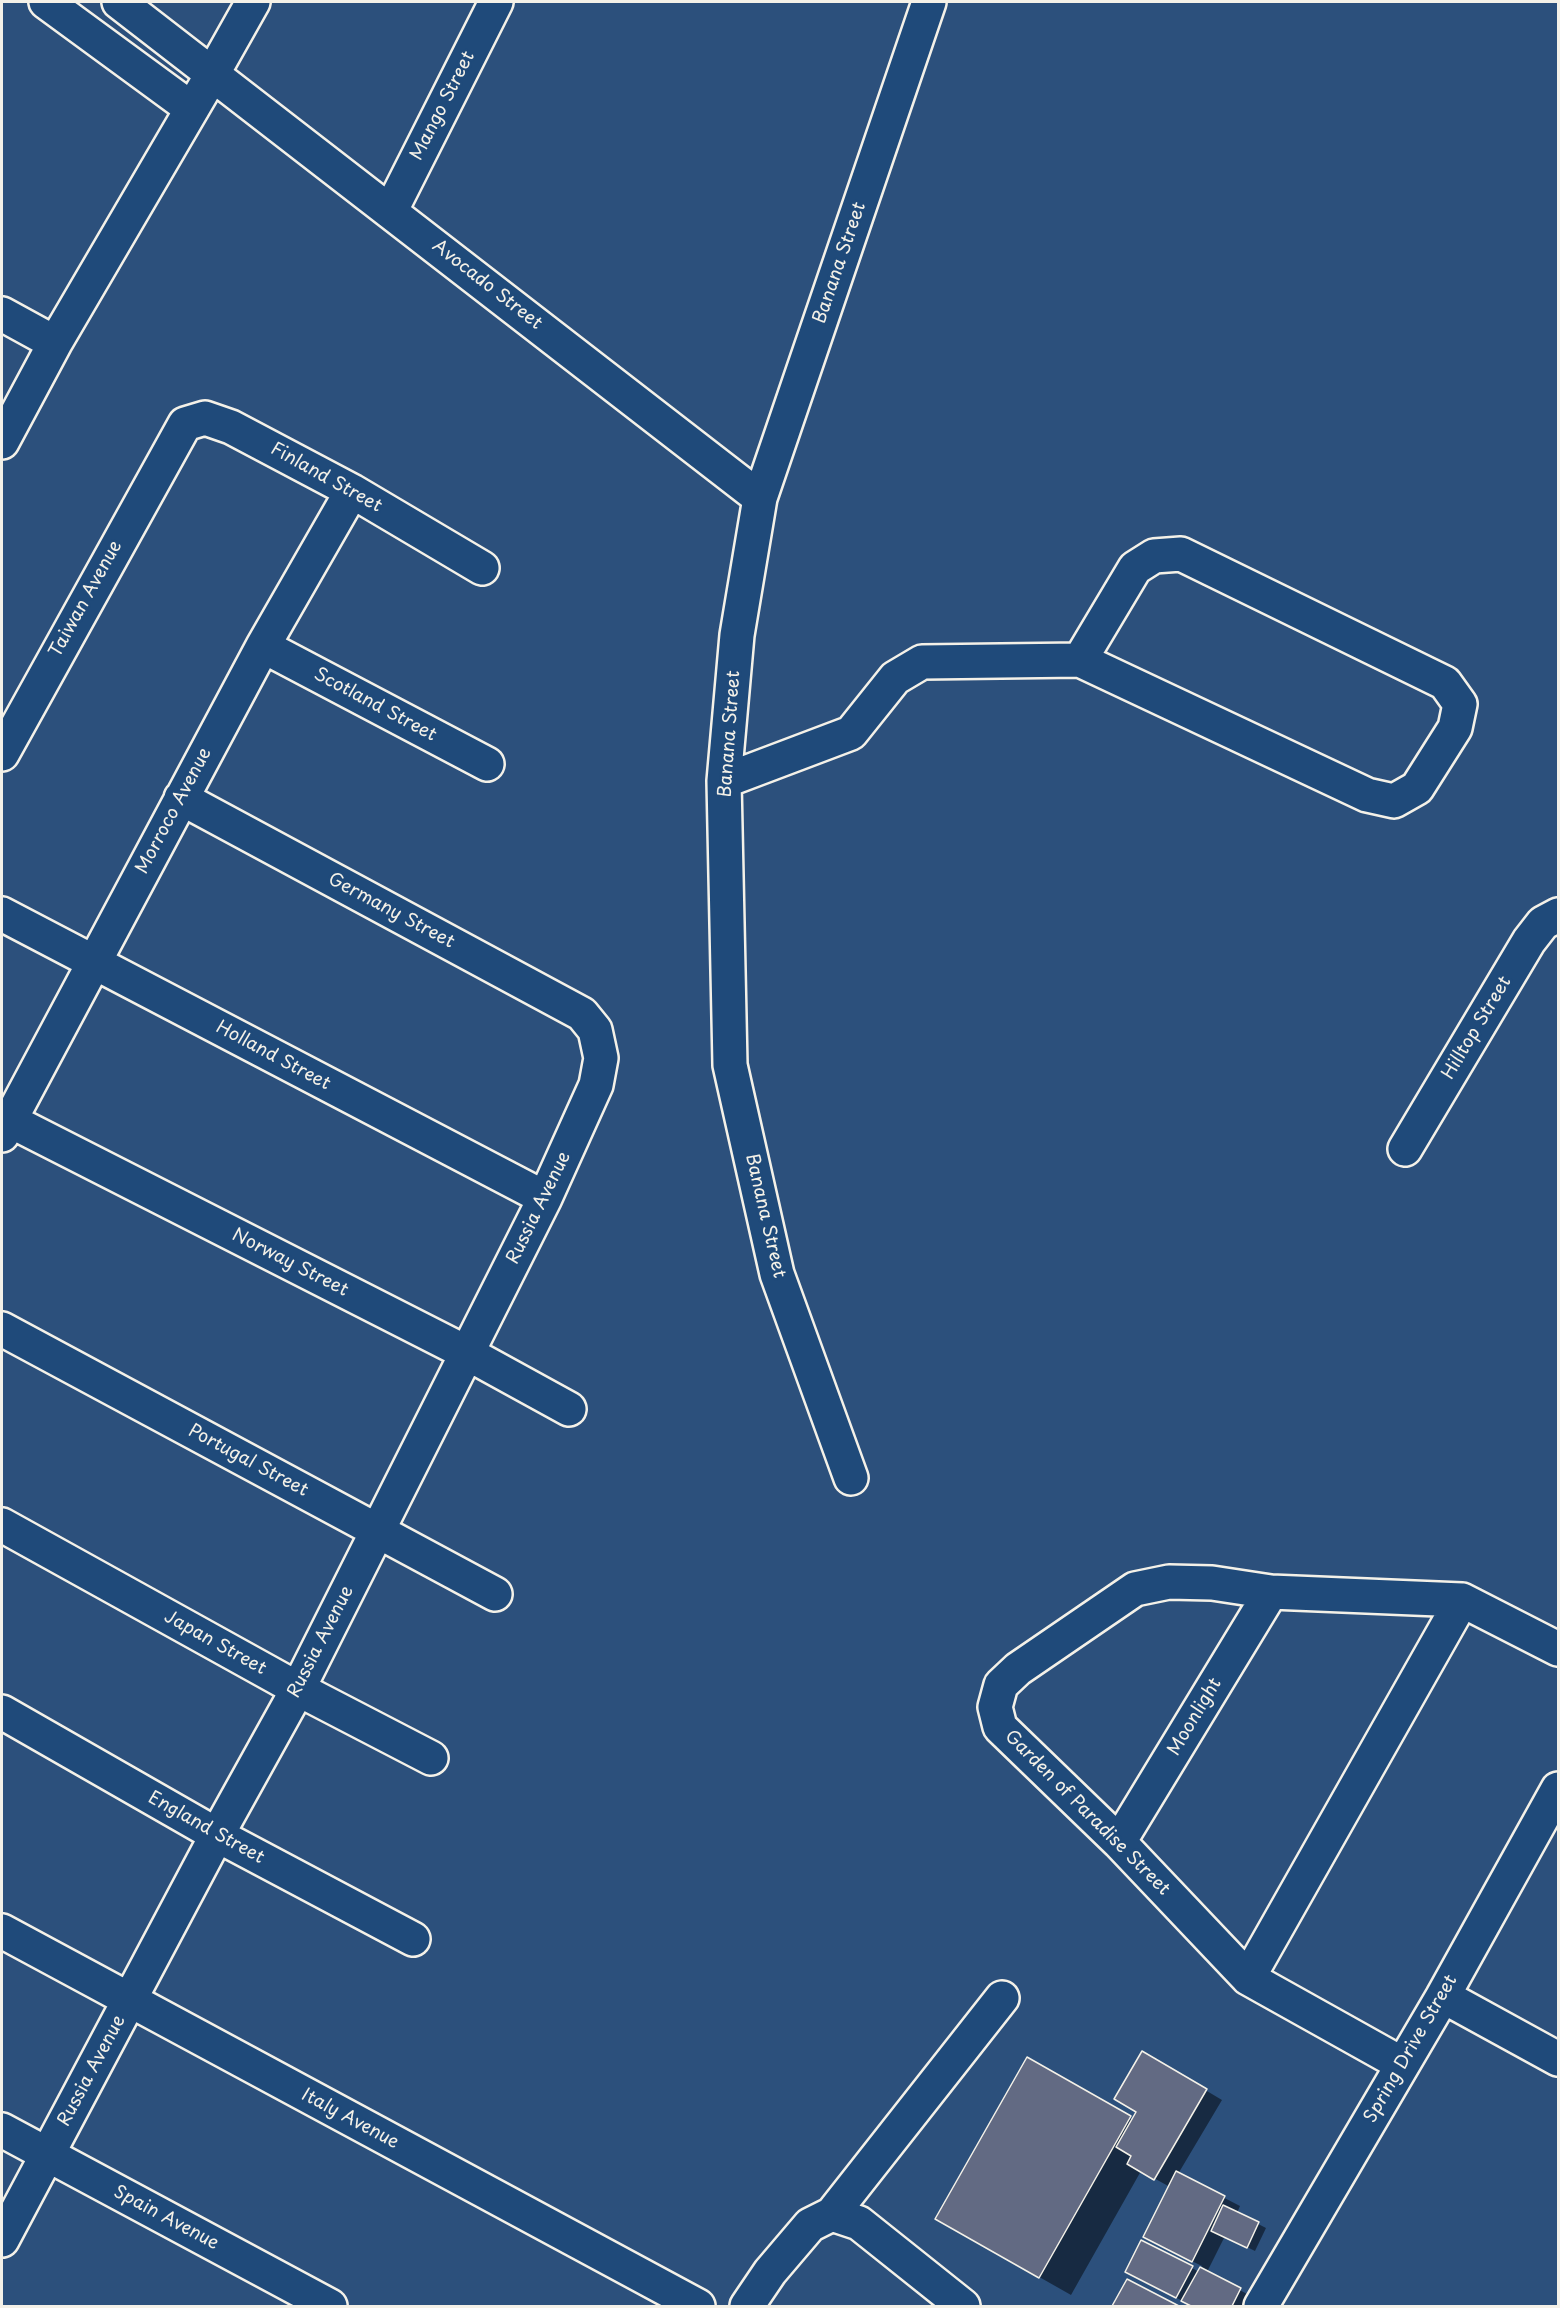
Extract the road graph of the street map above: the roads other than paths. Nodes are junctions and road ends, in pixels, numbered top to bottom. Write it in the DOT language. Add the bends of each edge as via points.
graph roads {
  1 [pos="46,2"];
  2 [pos="119,2"];
  3 [pos="253,2"];
  4 [pos="496,2"];
  5 [pos="929,2"];
  6 [pos="213,74"];
  7 [pos="192,108"];
  8 [pos="391,210"];
  9 [pos="2,314"];
  10 [pos="55,343"];
  11 [pos="2,442"];
  12 [pos="171,445"];
  13 [pos="352,491"];
  14 [pos="760,498"];
  15 [pos="482,568"];
  16 [pos="263,646"];
  17 [pos="1080,660"];
  18 [pos="2,754"];
  19 [pos="487,764"];
  20 [pos="724,781"];
  21 [pos="181,798"];
  22 [pos="2,914"];
  23 [pos="1558,915"];
  24 [pos="94,963"];
  25 [pos="595,1030"];
  26 [pos="5,1127"];
  27 [pos="1405,1149"];
  28 [pos="545,1198"];
  29 [pos="2,1329"];
  30 [pos="467,1353"];
  31 [pos="569,1409"];
  32 [pos="851,1478"];
  33 [pos="2,1525"];
  34 [pos="378,1531"];
  35 [pos="1271,1592"];
  36 [pos="495,1594"];
  37 [pos="1462,1600"];
  38 [pos="1558,1649"];
  39 [pos="298,1689"];
  40 [pos="2,1712"];
  41 [pos="431,1758"];
  42 [pos="1558,1789"];
  43 [pos="217,1835"];
  44 [pos="1547,1835"];
  45 [pos="1119,1842"];
  46 [pos="2,1931"];
  47 [pos="413,1939"];
  48 [pos="1248,1977"];
  49 [pos="1443,1996"];
  50 [pos="1002,1998"];
  51 [pos="130,2000"];
  52 [pos="1558,2059"];
  53 [pos="1401,2064"];
  54 [pos="2,2130"];
  55 [pos="47,2154"];
  56 [pos="832,2214"];
  57 [pos="2,2240"];
  58 [pos="955,2304"];
  59 [pos="330,2307"];
  60 [pos="698,2307"];
  61 [pos="747,2307"];
  62 [pos="1261,2307"];
  1 -- 7 [label="street"];
  2 -- 6 [label="street, Avocado Street"];
  3 -- 6 [label="street"];
  4 -- 8 [label="street, Mango Street"];
  5 -- 14 [label="street, Banana Street"];
  6 -- 7 [label="street"];
  6 -- 8 [label="street, Avocado Street"];
  7 -- 10 [label="street"];
  8 -- 14 [label="street, Avocado Street"];
  9 -- 10 [label="street"];
  10 -- 11 [label="street"];
  12 -- 13 [label="street, Finland Street" via="185,424 205,418 231,427"];
  12 -- 18 [label="street, Taiwan Avenue"];
  13 -- 15 [label="street, Finland Street"];
  13 -- 16 [label="street, Morroco Avenue"];
  14 -- 20 [label="street, Banana Street" via="737,635"];
  16 -- 19 [label="street, Scotland Street"];
  16 -- 21 [label="street, Morroco Avenue"];
  17 -- 17 [label="street" via="1135,568 1154,556 1181,554 1445,683 1460,704 1455,728 1417,788 1394,801 1367,795"];
  17 -- 20 [label="street" via="922,662 895,678 850,733"];
  20 -- 32 [label="street, Banana Street" via="730,1065 777,1274"];
  21 -- 24 [label="street, Morroco Avenue"];
  21 -- 25 [label="street, Germany Street" via="582,1014"];
  22 -- 24 [label="street, Holland Street"];
  23 -- 27 [label="street, Hilltop Street" via="1543,923 1529,941"];
  24 -- 26 [label="street, Morroco Avenue"];
  24 -- 28 [label="street, Holland Street"];
  25 -- 28 [label="street, Russia Avenue" via="601,1058 596,1085"];
  26 -- 30 [label="street, Norway Street"];
  28 -- 30 [label="street, Russia Avenue"];
  29 -- 34 [label="street, Portugal Street"];
  30 -- 31 [label="street, Norway Street"];
  30 -- 34 [label="street, Russia Avenue"];
  33 -- 39 [label="street, Japan Street"];
  34 -- 36 [label="street, Portugal Street"];
  34 -- 39 [label="street, Russia Avenue"];
  35 -- 37 [label="street, Garden of Paradise Street"];
  35 -- 45 [label="street, Moonlight"];
  35 -- 45 [label="street, Garden of Paradise Street" via="1212,1583 1169,1582 1134,1589 1018,1669 1001,1685 995,1707 1000,1727"];
  37 -- 38 [label="street, Garden of Paradise Street"];
  37 -- 48 [label="street"];
  39 -- 41 [label="street, Japan Street"];
  39 -- 43 [label="street, Russia Avenue"];
  40 -- 43 [label="street, England Street"];
  42 -- 44 [label="street, Spring Drive Street"];
  43 -- 47 [label="street, England Street"];
  43 -- 51 [label="street, Russia Avenue"];
  44 -- 49 [label="street, Spring Drive Street"];
  45 -- 48 [label="street, Garden of Paradise Street"];
  46 -- 51 [label="street, Italy Avenue"];
  48 -- 53 [label="street, Garden of Paradise Street"];
  49 -- 52 [label="street"];
  49 -- 53 [label="street, Spring Drive Street"];
  50 -- 56 [label="street"];
  51 -- 55 [label="street, Russia Avenue"];
  51 -- 60 [label="street, Italy Avenue"];
  53 -- 62 [label="street, Spring Drive Street"];
  54 -- 55 [label="street, Spain Avenue"];
  55 -- 57 [label="street, Russia Avenue"];
  55 -- 59 [label="street, Spain Avenue"];
  56 -- 58 [label="street" via="859,2223"];
  56 -- 61 [label="street" via="810,2225 770,2272"];
}
